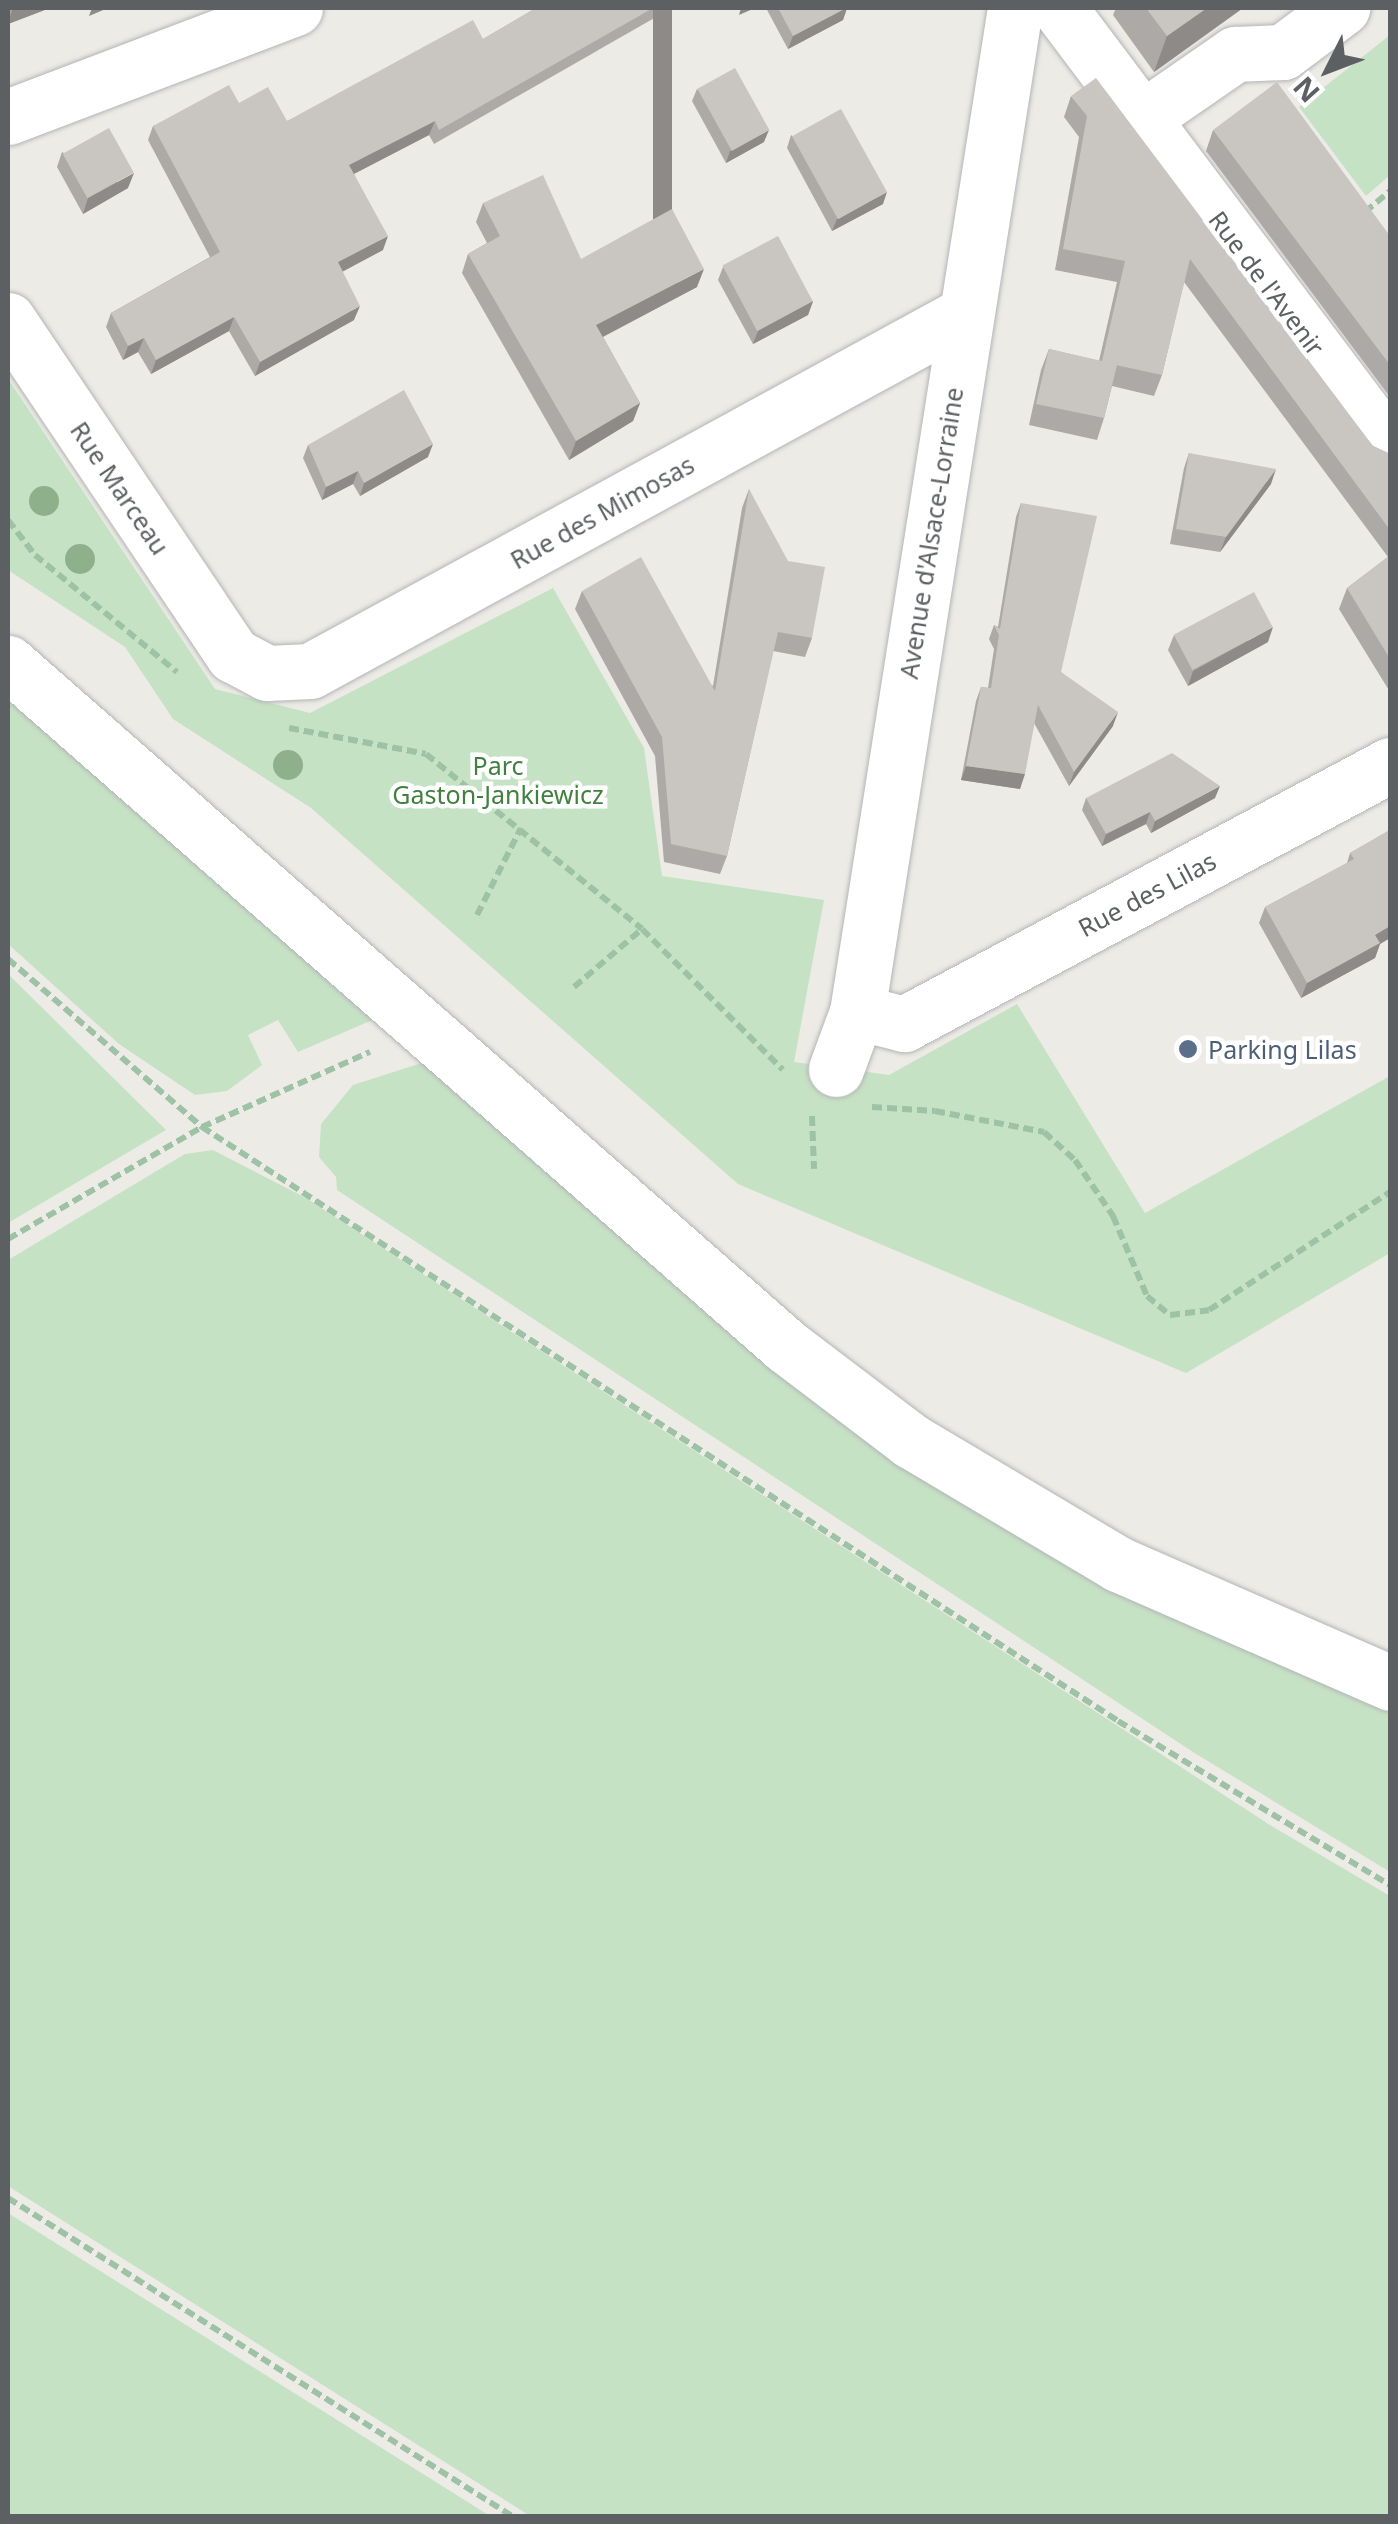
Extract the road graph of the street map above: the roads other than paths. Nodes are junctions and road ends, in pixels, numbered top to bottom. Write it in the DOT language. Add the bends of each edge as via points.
graph roads {
  1 [pos="295,8"];
  2 [pos="1015,8"];
  3 [pos="1342,8"];
  4 [pos="1075,17"];
  5 [pos="8,117"];
  6 [pos="1144,117"];
  7 [pos="965,314"];
  8 [pos="8,320"];
  9 [pos="1390,448"];
  10 [pos="232,655"];
  11 [pos="8,663"];
  12 [pos="1390,765"];
  13 [pos="881,1018"];
  14 [pos="830,1083"];
  15 [pos="1390,1683"];
  1 -- 5 [label="street"];
  2 -- 7 [label="street, Avenue d'Alsace-Lorraine"];
  3 -- 6 [label="street" via="1283,52 1234,54"];
  4 -- 6 [label="street, Rue de l'Avenir"];
  6 -- 9 [label="street, Rue de l'Avenir"];
  7 -- 10 [label="street, Rue des Mimosas" via="310,671 267,673"];
  7 -- 13 [label="street, Avenue d'Alsace-Lorraine"];
  8 -- 10 [label="street, Rue Marceau"];
  11 -- 15 [label="street" via="786,1346 911,1441 1118,1564"];
  12 -- 13 [label="street, Rue des Lilas"];
  13 -- 14 [label="street, Avenue d'Alsace-Lorraine"];
}
